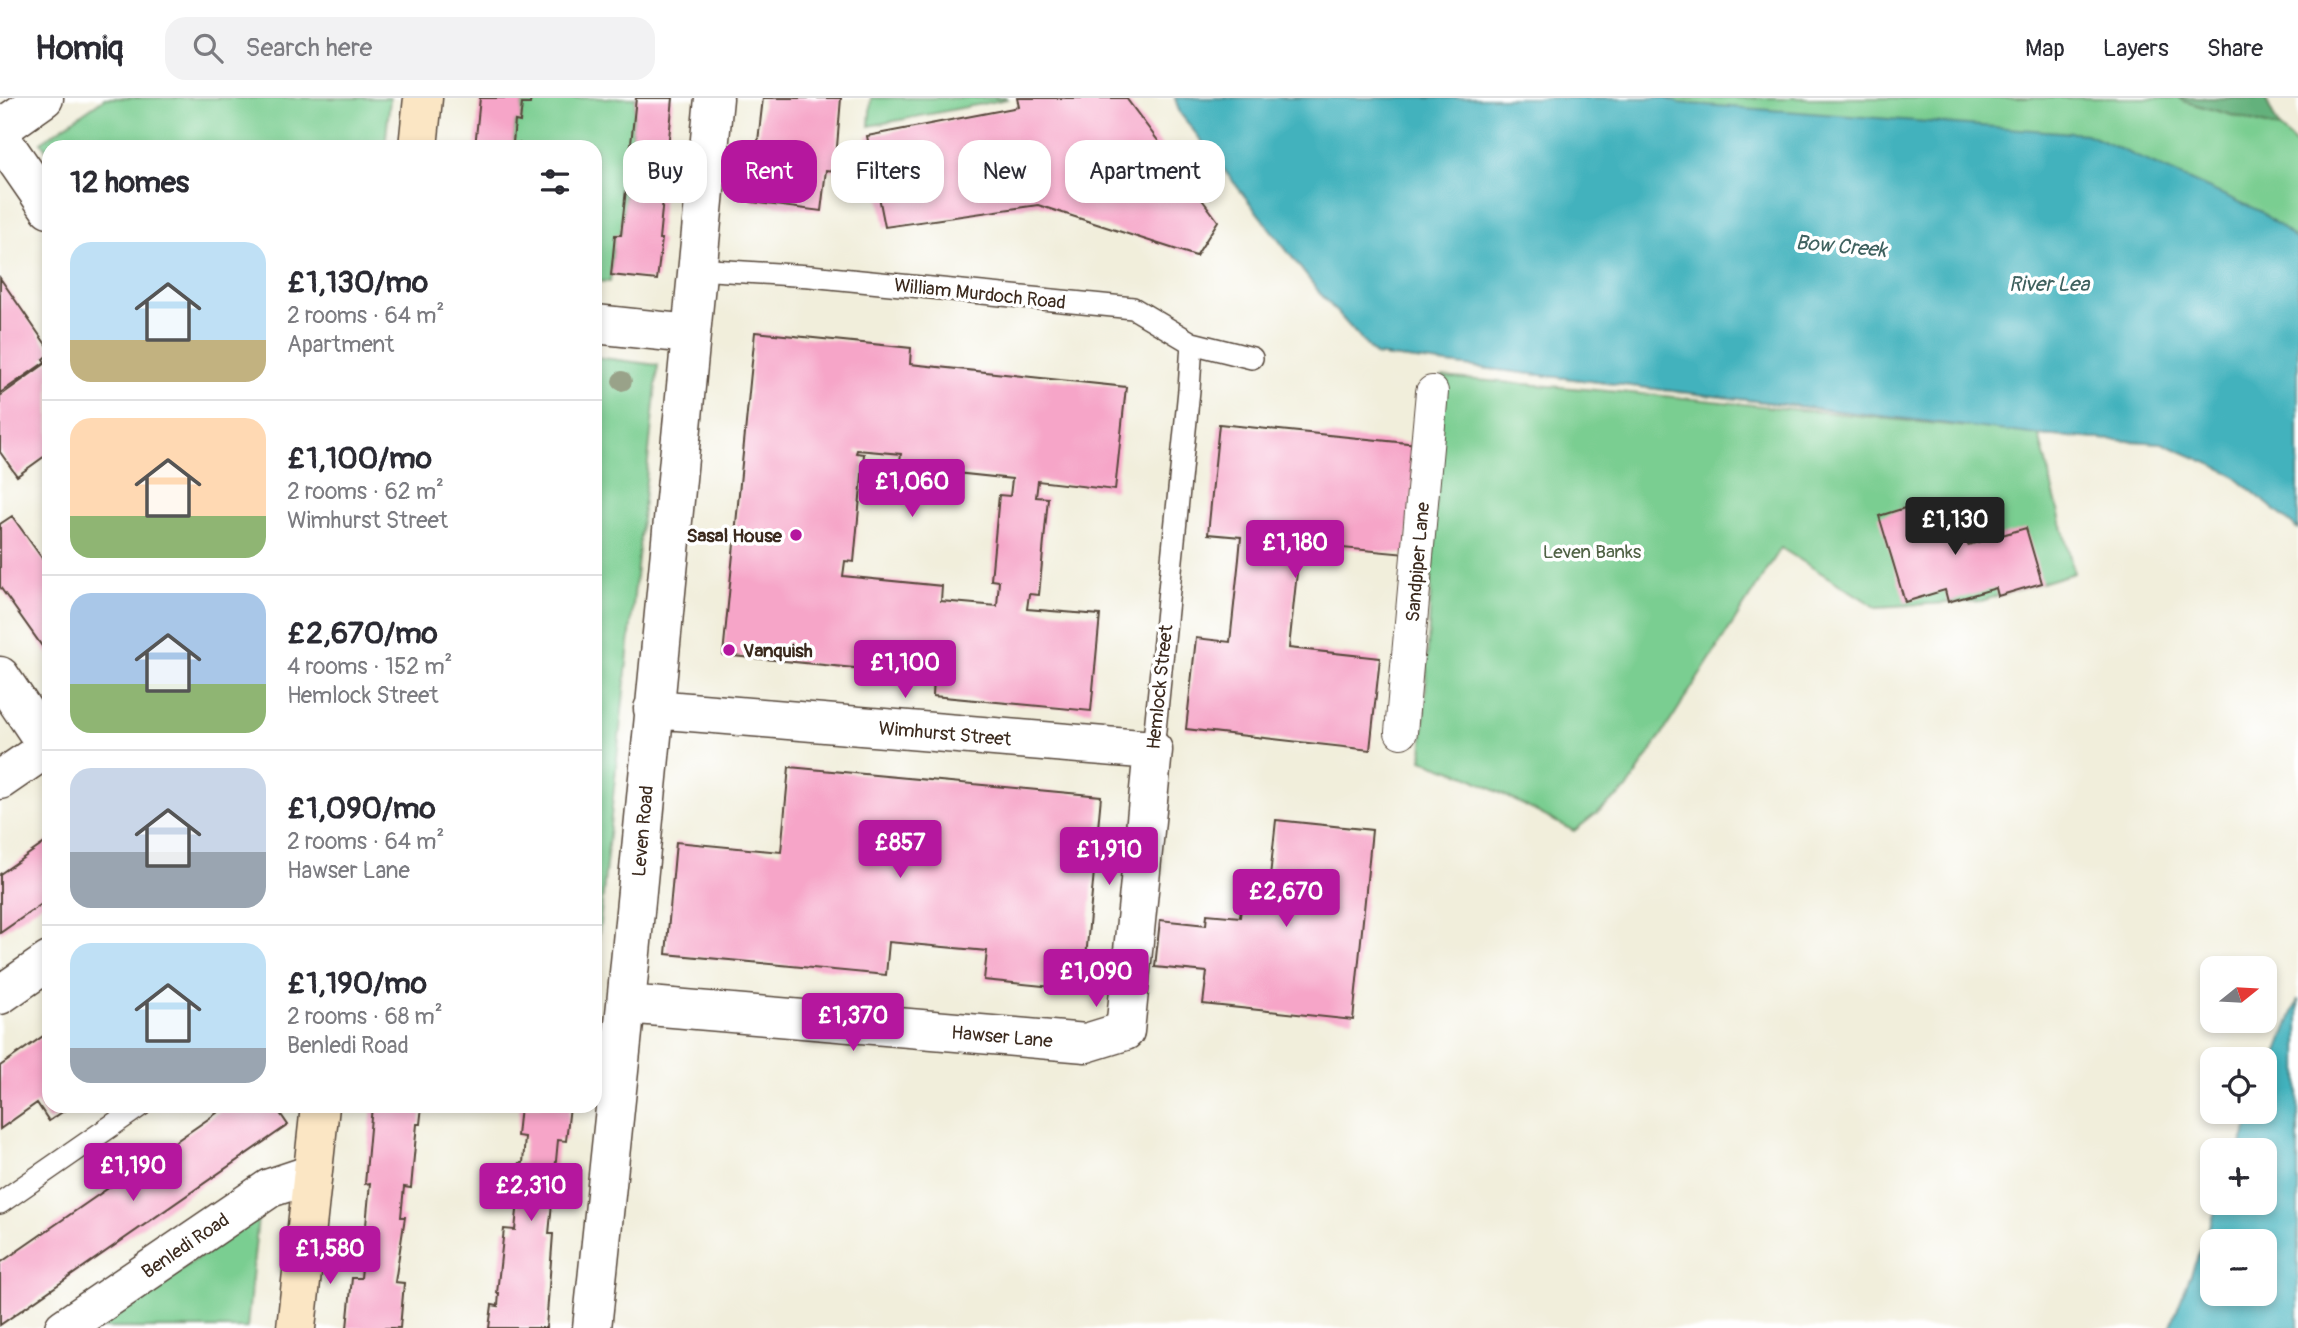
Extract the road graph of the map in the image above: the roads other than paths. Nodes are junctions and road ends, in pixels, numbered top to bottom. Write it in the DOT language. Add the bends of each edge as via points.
graph roads {
  1 [pos="44,98"];
  2 [pos="423,98"];
  3 [pos="714,98"];
  4 [pos="0,129"];
  5 [pos="0,137"];
  6 [pos="419,140"];
  7 [pos="42,198"];
  8 [pos="696,269"];
  9 [pos="602,325"];
  10 [pos="691,334"];
  11 [pos="1192,343"];
  12 [pos="1252,358"];
  13 [pos="1432,391"];
  14 [pos="0,677"];
  15 [pos="653,709"];
  16 [pos="1401,732"];
  17 [pos="42,739"];
  18 [pos="1153,750"];
  19 [pos="42,752"];
  20 [pos="0,780"];
  21 [pos="42,966"];
  22 [pos="0,995"];
  23 [pos="626,1004"];
  24 [pos="1125,1031"];
  25 [pos="130,1113"];
  26 [pos="319,1113"];
  27 [pos="312,1174"];
  28 [pos="0,1203"];
  29 [pos="64,1328"];
  30 [pos="296,1328"];
  31 [pos="592,1328"];
  1 -- 4 [label="street"];
  2 -- 6 [label="main road"];
  3 -- 8 [label="street, Leven Road"];
  5 -- 7 [label="street"];
  8 -- 10 [label="street, Leven Road"];
  8 -- 11 [label="lane, William Murdoch Road" via="1133,308"];
  9 -- 10 [label="street"];
  10 -- 15 [label="street, Leven Road"];
  11 -- 12 [label="lane, William Murdoch Road"];
  11 -- 18 [label="lane, Hemlock Street"];
  13 -- 16 [label="street, Sandpiper Lane"];
  14 -- 17 [label="street"];
  15 -- 18 [label="street, Wimhurst Street"];
  15 -- 23 [label="street, Leven Road"];
  18 -- 24 [label="street, Hemlock Street"];
  19 -- 20 [label="street"];
  21 -- 22 [label="street"];
  23 -- 24 [label="street, Hawser Lane" via="1086,1043"];
  23 -- 31 [label="street, Leven Road"];
  25 -- 28 [label="lane"];
  26 -- 27 [label="main road"];
  27 -- 29 [label="street, Benledi Road" via="270,1188"];
  27 -- 30 [label="main road"];
}
